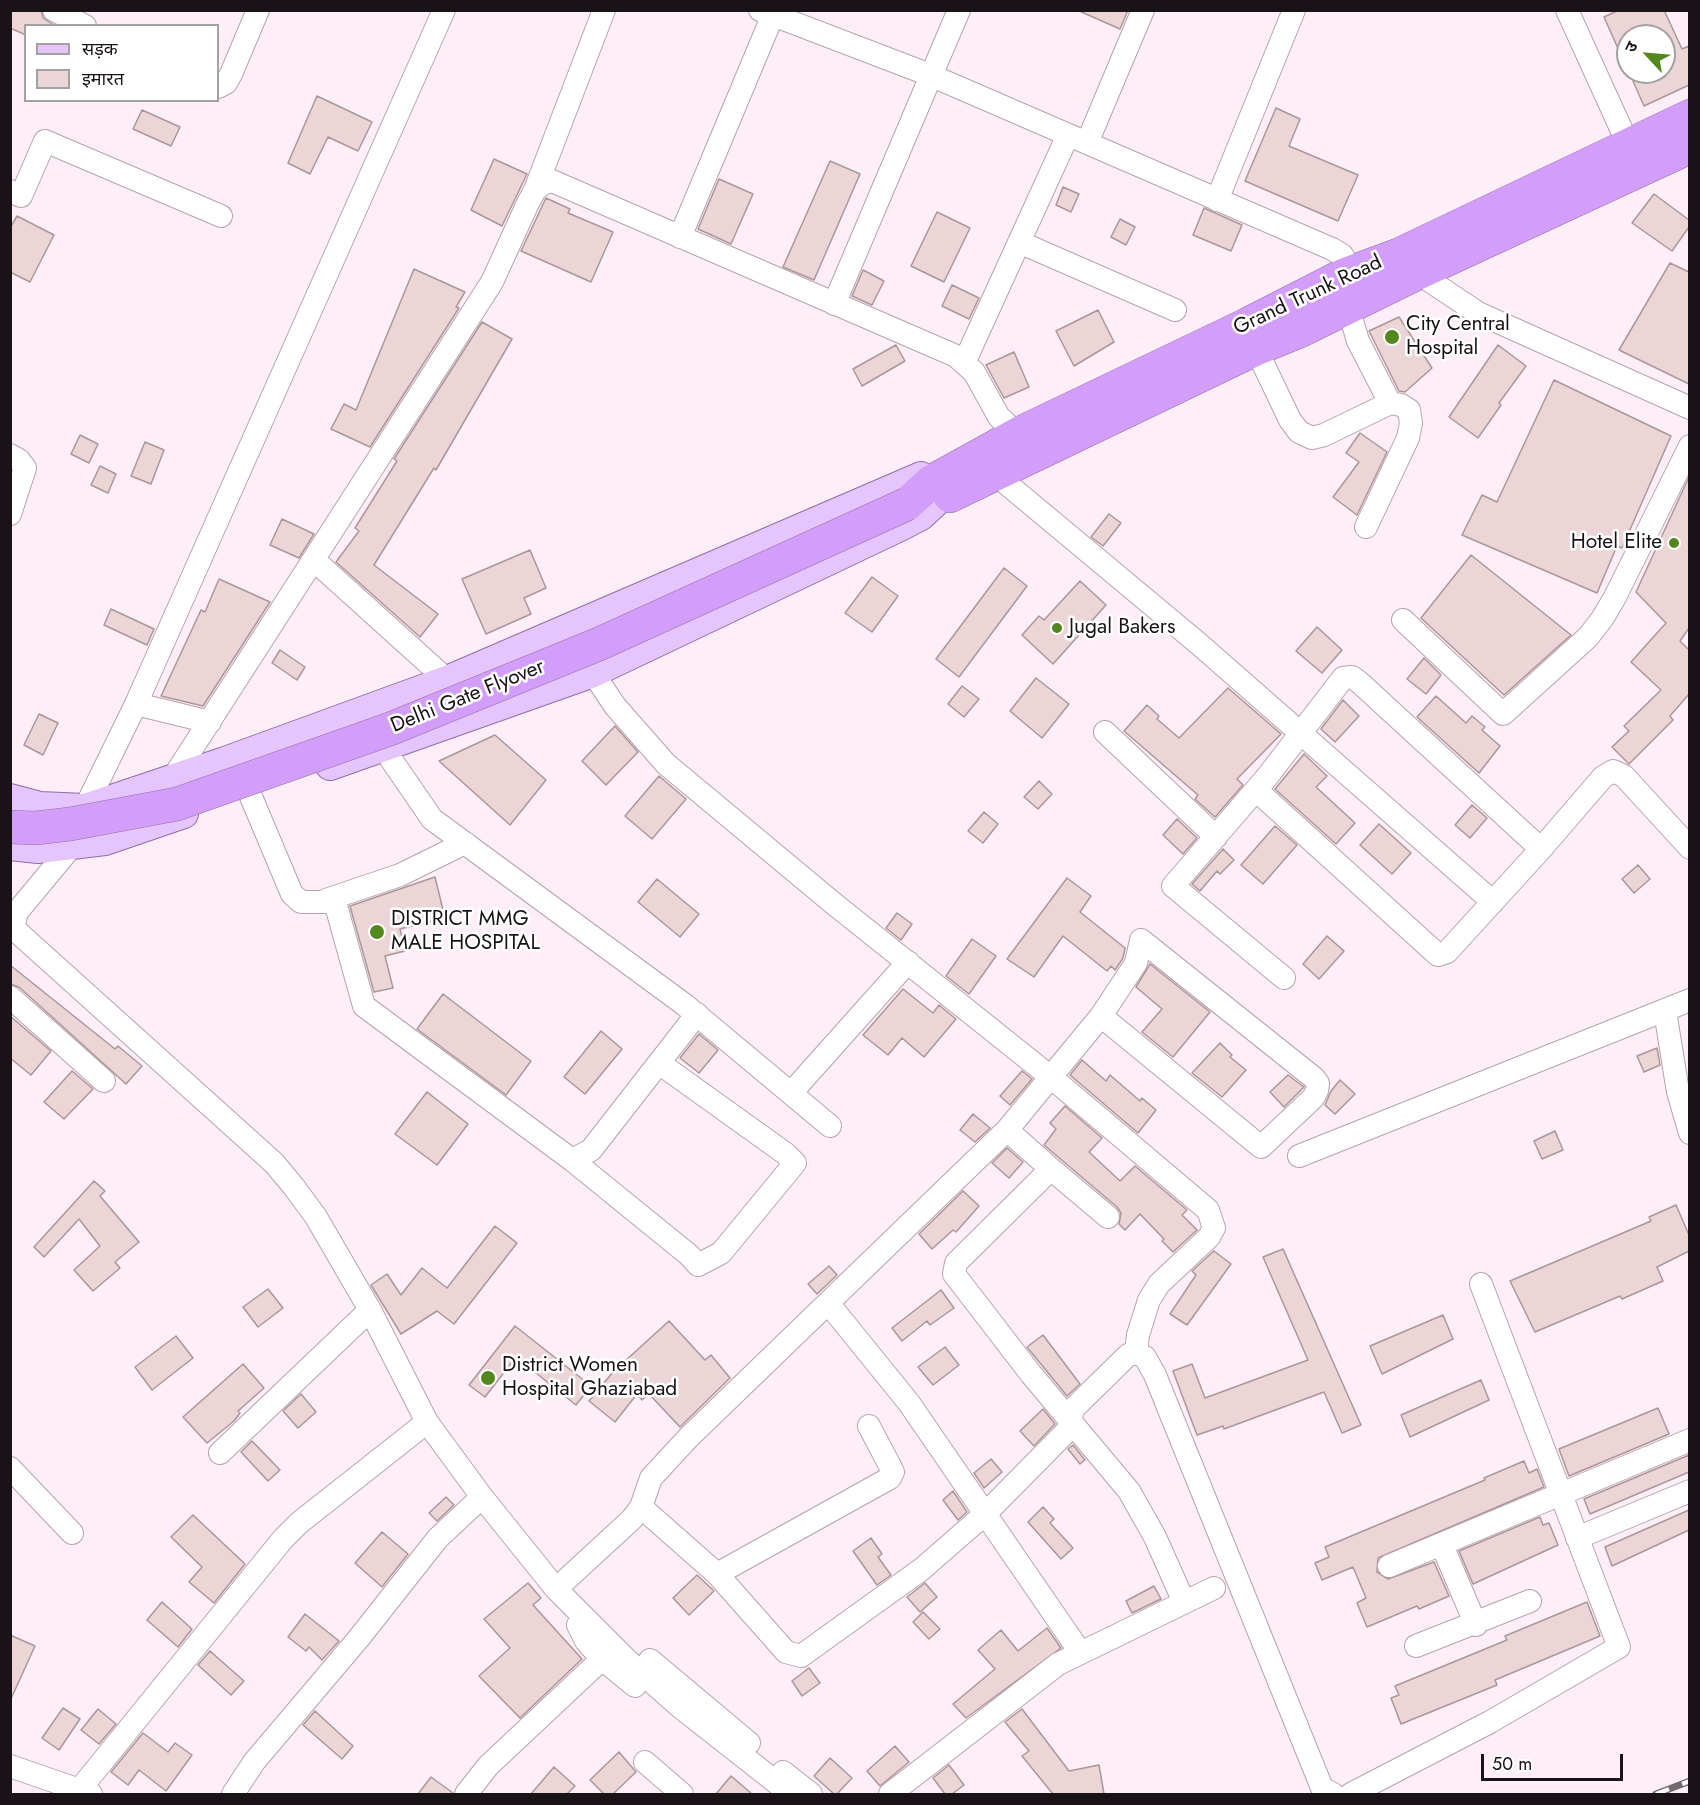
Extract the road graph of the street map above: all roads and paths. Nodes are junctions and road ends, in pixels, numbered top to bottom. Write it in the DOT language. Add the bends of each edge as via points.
graph roads {
  1 [pos="54,10"];
  2 [pos="258,10"];
  3 [pos="444,10"];
  4 [pos="604,10"];
  5 [pos="959,10"];
  6 [pos="1143,10"];
  7 [pos="1294,10"];
  8 [pos="1567,10"];
  9 [pos="769,12"];
  10 [pos="81,24"];
  11 [pos="930,75"];
  12 [pos="219,86"];
  13 [pos="1689,116"];
  14 [pos="1077,139"];
  15 [pos="1628,144"];
  16 [pos="1689,147"];
  17 [pos="535,190"];
  18 [pos="10,191"];
  19 [pos="1217,200"];
  20 [pos="221,216"];
  21 [pos="680,237"];
  22 [pos="1019,242"];
  23 [pos="1418,273"];
  24 [pos="1344,275"];
  25 [pos="834,304"];
  26 [pos="1348,308"];
  27 [pos="1174,310"];
  28 [pos="1256,349"];
  29 [pos="964,363"];
  30 [pos="1390,403"];
  31 [pos="1689,408"];
  32 [pos="1018,434"];
  33 [pos="1689,446"];
  34 [pos="10,455"];
  35 [pos="995,474"];
  36 [pos="924,497"];
  37 [pos="10,514"];
  38 [pos="1366,528"];
  39 [pos="314,560"];
  40 [pos="1403,620"];
  41 [pos="593,673"];
  42 [pos="447,680"];
  43 [pos="136,704"];
  44 [pos="368,709"];
  45 [pos="210,722"];
  46 [pos="1105,732"];
  47 [pos="1302,735"];
  48 [pos="384,749"];
  49 [pos="173,778"];
  50 [pos="1256,790"];
  51 [pos="249,792"];
  52 [pos="10,798"];
  53 [pos="85,808"];
  54 [pos="10,827"];
  55 [pos="1216,837"];
  56 [pos="465,843"];
  57 [pos="10,846"];
  58 [pos="71,847"];
  59 [pos="1689,848"];
  60 [pos="39,849"];
  61 [pos="1541,849"];
  62 [pos="326,900"];
  63 [pos="27,901"];
  64 [pos="1493,902"];
  65 [pos="12,929"];
  66 [pos="908,962"];
  67 [pos="1284,978"];
  68 [pos="10,997"];
  69 [pos="1689,1000"];
  70 [pos="1665,1011"];
  71 [pos="697,1014"];
  72 [pos="1101,1016"];
  73 [pos="659,1063"];
  74 [pos="1052,1078"];
  75 [pos="104,1081"];
  76 [pos="791,1093"];
  77 [pos="830,1126"];
  78 [pos="1007,1130"];
  79 [pos="1689,1133"];
  80 [pos="1299,1156"];
  81 [pos="572,1160"];
  82 [pos="1051,1169"];
  83 [pos="1108,1217"];
  84 [pos="1481,1284"];
  85 [pos="828,1303"];
  86 [pos="370,1310"];
  87 [pos="1136,1353"];
  88 [pos="1069,1419"];
  89 [pos="428,1422"];
  90 [pos="869,1426"];
  91 [pos="1689,1440"];
  92 [pos="220,1453"];
  93 [pos="10,1468"];
  94 [pos="1689,1491"];
  95 [pos="1560,1496"];
  96 [pos="482,1497"];
  97 [pos="641,1507"];
  98 [pos="985,1514"];
  99 [pos="72,1533"];
  100 [pos="1577,1538"];
  101 [pos="1442,1545"];
  102 [pos="1389,1566"];
  103 [pos="717,1574"];
  104 [pos="1214,1588"];
  105 [pos="562,1595"];
  106 [pos="1530,1601"];
  107 [pos="1185,1602"];
  108 [pos="1476,1624"];
  109 [pos="1416,1646"];
  110 [pos="1080,1652"];
  111 [pos="602,1659"];
  112 [pos="645,1762"];
  113 [pos="10,1766"];
  114 [pos="764,1792"];
  115 [pos="82,1793"];
  116 [pos="234,1794"];
  117 [pos="466,1794"];
  118 [pos="682,1794"];
  119 [pos="791,1794"];
  120 [pos="810,1794"];
  121 [pos="890,1794"];
  122 [pos="1333,1794"];
  123 [pos="1351,1794"];
  1 -- 10 [label="street"];
  2 -- 12 [label="street" via="231,74"];
  3 -- 43 [label="street"];
  4 -- 17 [label="street"];
  5 -- 11 [label="street"];
  6 -- 14 [label="street"];
  7 -- 19 [label="street"];
  8 -- 15 [label="street"];
  9 -- 11 [label="street"];
  9 -- 21 [label="street"];
  11 -- 14 [label="street"];
  11 -- 25 [label="street"];
  13 -- 15 [label="highway, Grand Trunk Road"];
  14 -- 19 [label="street"];
  14 -- 22 [label="street"];
  15 -- 24 [label="highway, Grand Trunk Road" via="1398,255"];
  16 -- 23 [label="highway, Grand Trunk Road"];
  17 -- 21 [label="street" via="552,181"];
  17 -- 39 [label="street" via="492,282"];
  18 -- 20 [label="street" via="21,196 45,141"];
  19 -- 24 [label="street" via="1332,249 1348,265"];
  21 -- 25 [label="street"];
  22 -- 27 [label="street"];
  22 -- 29 [label="street"];
  23 -- 26 [label="highway, Grand Trunk Road"];
  23 -- 31 [label="street" via="1478,313"];
  24 -- 32 [label="highway, Grand Trunk Road"];
  25 -- 29 [label="street" via="956,356"];
  26 -- 28 [label="highway, Grand Trunk Road"];
  26 -- 30 [label="street" via="1358,341"];
  28 -- 30 [label="street" via="1290,420 1299,432 1312,438"];
  28 -- 35 [label="highway, Grand Trunk Road"];
  29 -- 32 [label="street" via="974,372 999,417"];
  30 -- 38 [label="street" via="1409,410 1412,423"];
  32 -- 36 [label="highway, Grand Trunk Road"];
  33 -- 40 [label="street" via="1602,619 1503,714"];
  34 -- 37 [label="street" via="25,468"];
  35 -- 36 [label="highway, Grand Trunk Road"];
  35 -- 47 [label="street"];
  36 -- 41 [label="main road" via="902,526"];
  36 -- 42 [label="main road" via="921,476"];
  36 -- 54 [label="highway, Delhi Gate Flyover, bridge" via="599,644 378,733 177,804 70,824"];
  39 -- 42 [label="street"];
  39 -- 45 [label="street"];
  41 -- 48 [label="main road"];
  41 -- 66 [label="street" via="615,706 666,764"];
  42 -- 44 [label="main road"];
  43 -- 45 [label="street"];
  43 -- 53 [label="street"];
  44 -- 48 [label="street"];
  44 -- 49 [label="main road"];
  45 -- 49 [label="street"];
  46 -- 55 [label="street"];
  47 -- 50 [label="street"];
  47 -- 61 [label="street" via="1338,682 1352,677"];
  47 -- 64 [label="street"];
  48 -- 51 [label="main road"];
  48 -- 56 [label="street" via="432,819"];
  49 -- 53 [label="main road"];
  50 -- 55 [label="street"];
  50 -- 64 [label="street" via="1438,955 1447,952"];
  51 -- 58 [label="main road" via="105,841"];
  51 -- 62 [label="street" via="292,894 301,902"];
  52 -- 53 [label="main road" via="40,806"];
  55 -- 67 [label="street" via="1173,886"];
  56 -- 62 [label="street" via="400,875"];
  56 -- 71 [label="street"];
  57 -- 60 [label="main road"];
  58 -- 60 [label="main road"];
  58 -- 63 [label="street"];
  59 -- 61 [label="street" via="1623,776 1613,771 1603,777"];
  60 -- 63 [label="street"];
  61 -- 64 [label="street"];
  62 -- 81 [label="street" via="335,902 364,1006"];
  63 -- 65 [label="street" via="17,912"];
  65 -- 86 [label="street" via="274,1163 316,1217"];
  66 -- 74 [label="street"];
  66 -- 76 [label="street"];
  68 -- 75 [label="street"];
  69 -- 70 [label="street"];
  70 -- 79 [label="street"];
  70 -- 80 [label="street"];
  71 -- 73 [label="street"];
  71 -- 76 [label="street"];
  72 -- 72 [label="street" via="1136,963 1141,939 1314,1078 1317,1091 1261,1147"];
  72 -- 74 [label="street"];
  73 -- 81 [label="street" via="591,1150"];
  73 -- 81 [label="street" via="795,1163 721,1253 698,1265"];
  74 -- 78 [label="street"];
  74 -- 87 [label="street" via="1212,1217 1214,1228 1209,1237 1159,1284 1149,1300"];
  76 -- 77 [label="street"];
  78 -- 82 [label="street"];
  78 -- 85 [label="street"];
  82 -- 83 [label="street"];
  82 -- 88 [label="street" via="956,1263 954,1274"];
  84 -- 95 [label="street"];
  85 -- 97 [label="street" via="658,1468"];
  85 -- 98 [label="street" via="909,1403"];
  86 -- 89 [label="street"];
  86 -- 92 [label="street"];
  87 -- 88 [label="street" via="1128,1355"];
  87 -- 122 [label="street" via="1145,1357 1155,1375 1322,1788"];
  88 -- 98 [label="street" via="1068,1430"];
  88 -- 107 [label="street" via="1129,1491"];
  89 -- 96 [label="street"];
  89 -- 115 [label="street" via="299,1523 277,1546"];
  90 -- 103 [label="street" via="893,1472 890,1478"];
  91 -- 95 [label="street"];
  93 -- 99 [label="street"];
  94 -- 100 [label="street"];
  95 -- 100 [label="street"];
  95 -- 101 [label="street"];
  96 -- 105 [label="street"];
  96 -- 116 [label="street" via="438,1538 254,1762"];
  97 -- 103 [label="street"];
  97 -- 105 [label="street"];
  98 -- 103 [label="street" via="922,1569 801,1656 786,1652"];
  98 -- 110 [label="street"];
  100 -- 123 [label="street" via="1619,1647 1490,1722"];
  101 -- 102 [label="street"];
  101 -- 108 [label="street"];
  104 -- 107 [label="street"];
  105 -- 111 [label="street" via="586,1641"];
  105 -- 119 [label="street" via="679,1706"];
  105 -- 120 [label="street" via="616,1632"];
  106 -- 108 [label="street"];
  107 -- 110 [label="street"];
  108 -- 109 [label="street"];
  110 -- 121 [label="street" via="1042,1676"];
  111 -- 114 [label="street"];
  111 -- 117 [label="street" via="488,1766"];
  112 -- 118 [label="street"];
  113 -- 115 [label="street"];
}
